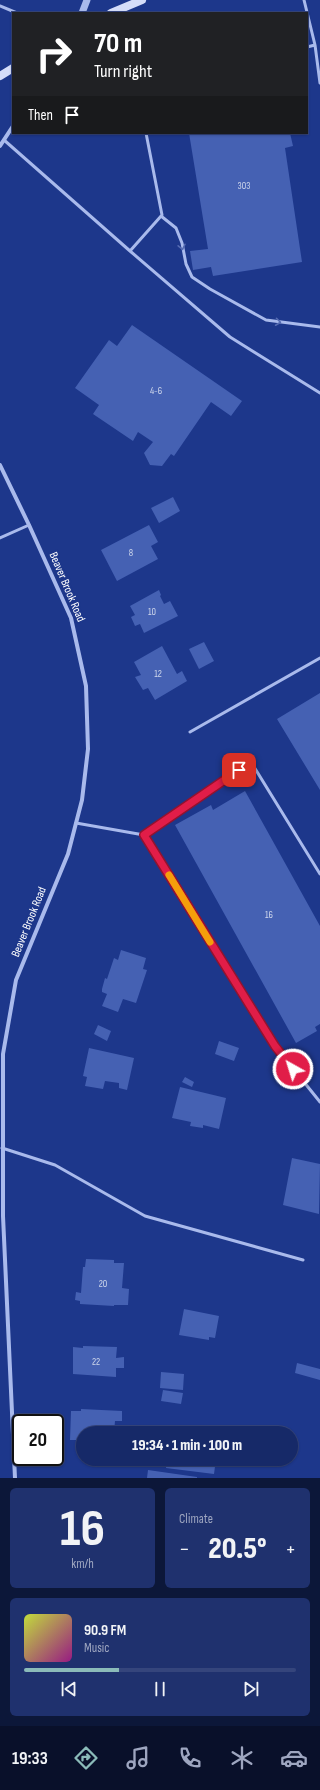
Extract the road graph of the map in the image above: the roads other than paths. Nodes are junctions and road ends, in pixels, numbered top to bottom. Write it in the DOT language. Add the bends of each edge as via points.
graph roads {
  1 [pos="87,0"];
  2 [pos="142,0"];
  3 [pos="304,0"];
  4 [pos="0,6"];
  5 [pos="15,12"];
  6 [pos="82,12"];
  7 [pos="113,12"];
  8 [pos="307,12"];
  9 [pos="308,16"];
  10 [pos="315,45"];
  11 [pos="308,47"];
  12 [pos="12,69"];
  13 [pos="0,76"];
  14 [pos="320,83"];
  15 [pos="12,128"];
  16 [pos="146,134"];
  17 [pos="4,140"];
  18 [pos="0,146"];
  19 [pos="161,216"];
  20 [pos="130,251"];
  21 [pos="320,327"];
  22 [pos="320,393"];
  23 [pos="0,465"];
  24 [pos="29,525"];
  25 [pos="0,538"];
  26 [pos="320,658"];
  27 [pos="190,732"];
  28 [pos="76,823"];
  29 [pos="144,835"];
  30 [pos="320,874"];
  31 [pos="320,1102"];
  32 [pos="2,1148"];
  33 [pos="1,1216"];
  34 [pos="303,1260"];
  35 [pos="15,1478"];
  1 -- 6 [label="street"];
  2 -- 7 [label="main road"];
  3 -- 8 [label="lane"];
  4 -- 5 [label="lane"];
  9 -- 10 [label="lane"];
  10 -- 11 [label="lane"];
  10 -- 14 [label="lane"];
  12 -- 13 [label="main road"];
  15 -- 17 [label="street"];
  16 -- 19 [label="lane"];
  17 -- 18 [label="street"];
  17 -- 20 [label="lane"];
  19 -- 20 [label="lane"];
  19 -- 21 [label="lane, one-way" via="176,228 192,277 266,320"];
  20 -- 22 [label="lane" via="230,337"];
  23 -- 24 [label="street, Beaver Brook Road"];
  24 -- 25 [label="lane"];
  24 -- 28 [label="street, Beaver Brook Road" via="71,618 86,686 88,749 82,800"];
  26 -- 27 [label="lane"];
  28 -- 29 [label="lane"];
  28 -- 32 [label="street, Beaver Brook Road" via="68,854 16,980 3,1054"];
  29 -- 30 [label="lane" via="251,762"];
  29 -- 31 [label="lane" via="275,1046"];
  32 -- 33 [label="street, Beaver Brook Road"];
  32 -- 34 [label="lane" via="55,1165 145,1216"];
  33 -- 35 [label="street, Beaver Brook Road"];
}
